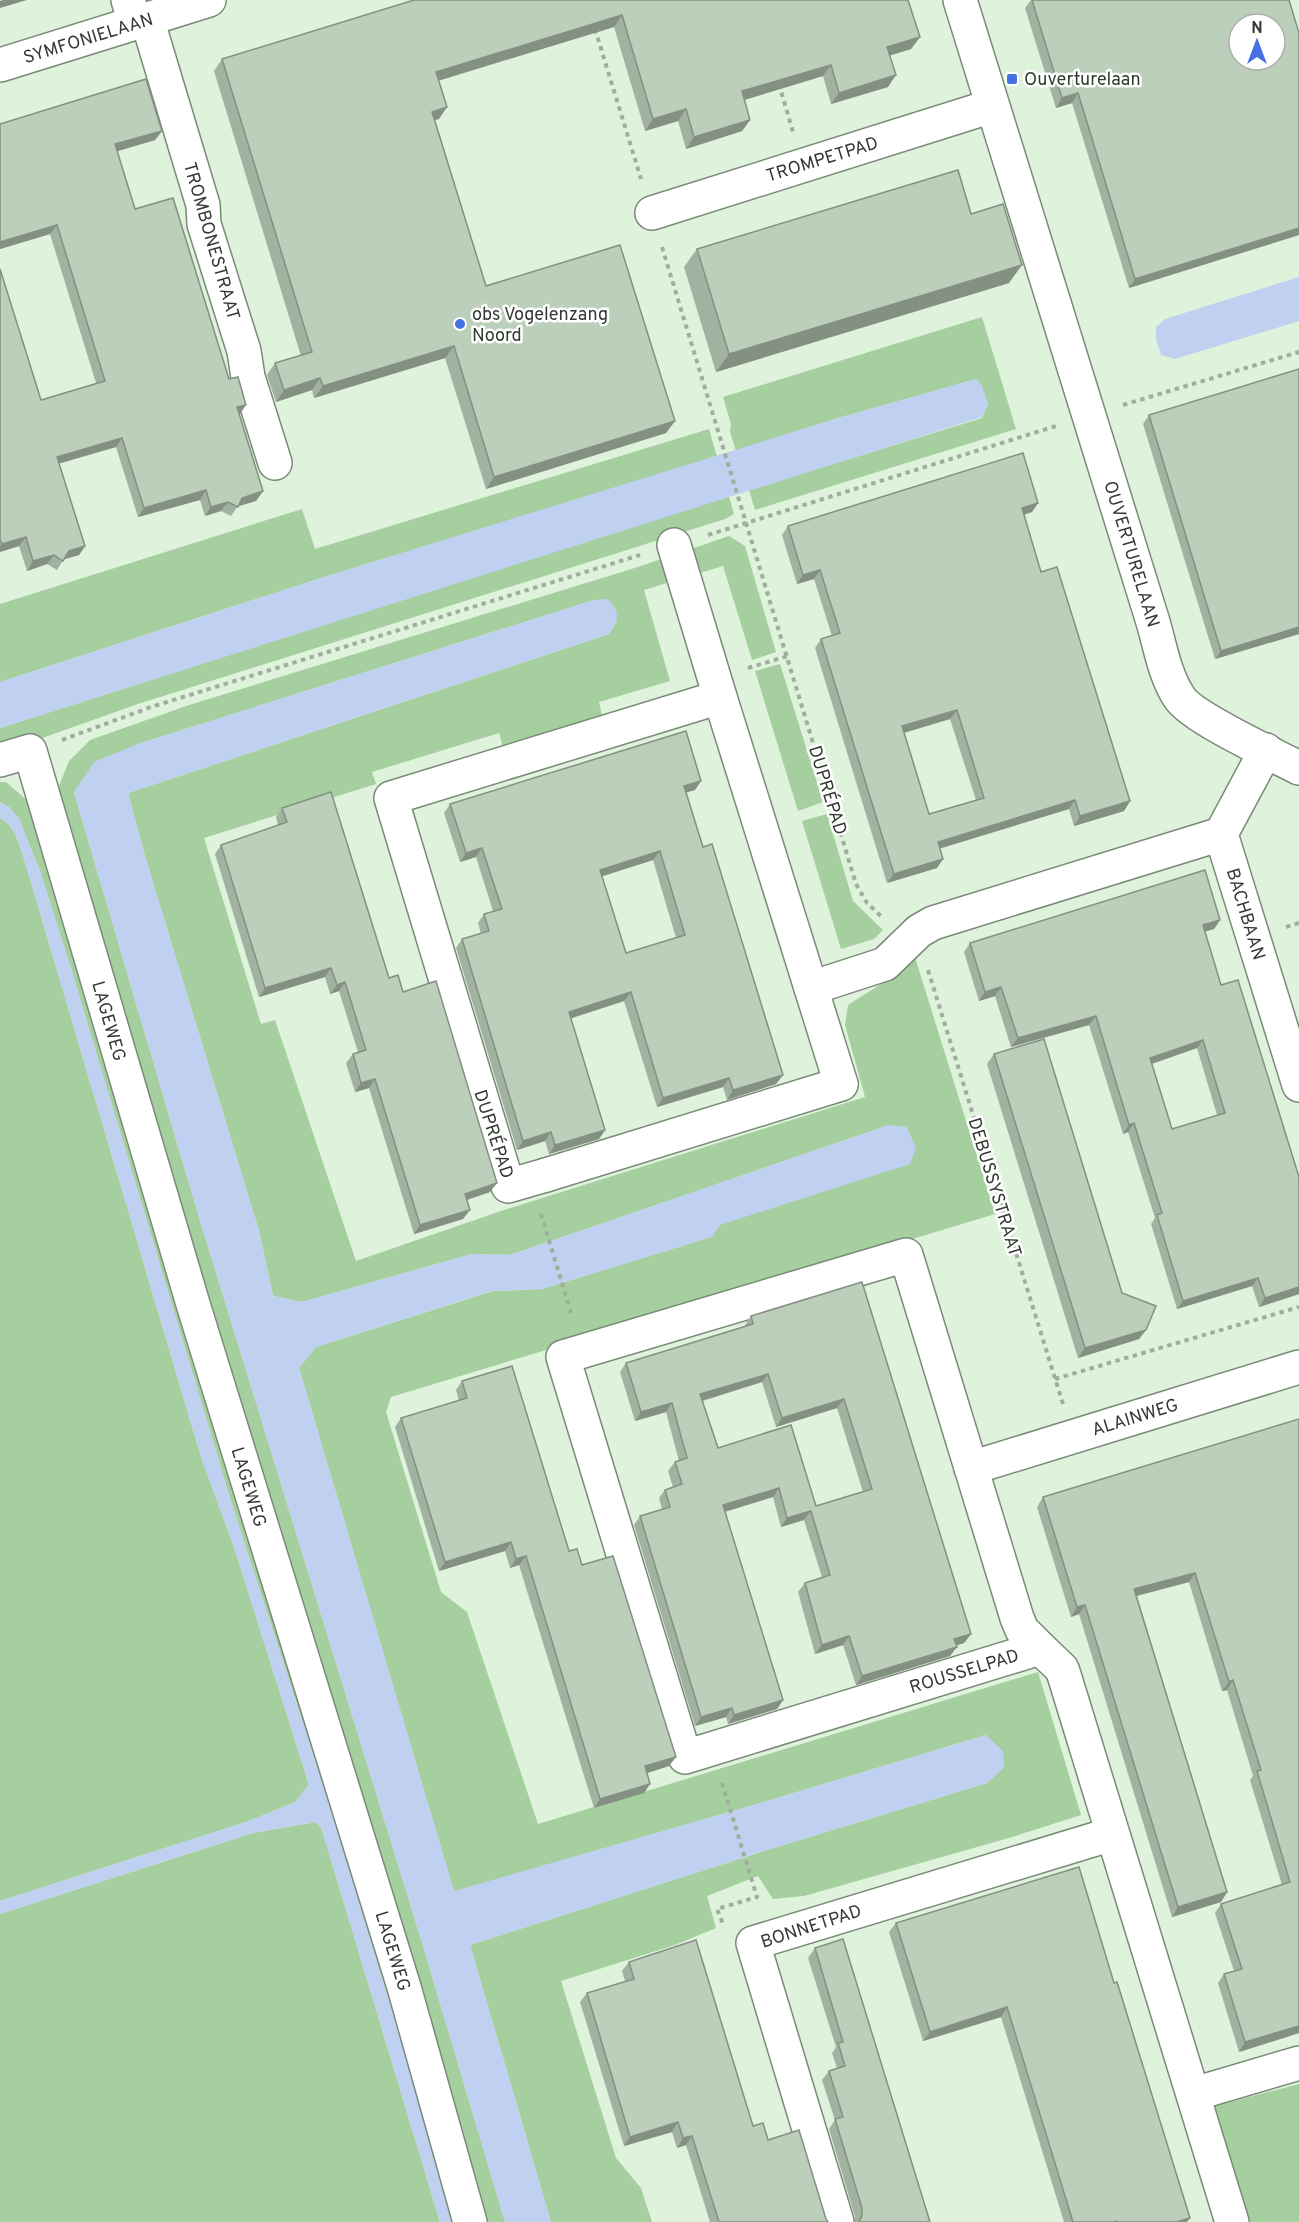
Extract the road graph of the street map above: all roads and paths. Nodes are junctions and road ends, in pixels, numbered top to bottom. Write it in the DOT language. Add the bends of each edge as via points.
graph roads {
  1 [pos="210,0"];
  2 [pos="960,0"];
  3 [pos="137,14"];
  4 [pos="0,65"];
  5 [pos="777,77"];
  6 [pos="992,106"];
  7 [pos="803,165"];
  8 [pos="652,213"];
  9 [pos="1299,352"];
  10 [pos="1089,416"];
  11 [pos="720,436"];
  12 [pos="275,463"];
  13 [pos="746,524"];
  14 [pos="674,545"];
  15 [pos="720,697"];
  16 [pos="1266,750"];
  17 [pos="15,756"];
  18 [pos="1299,768"];
  19 [pos="1221,834"];
  20 [pos="908,942"];
  21 [pos="811,988"];
  22 [pos="1299,1084"];
  23 [pos="544,1224"];
  24 [pos="568,1302"];
  25 [pos="1299,1307"];
  26 [pos="1299,1367"];
  27 [pos="1055,1379"];
  28 [pos="1072,1437"];
  29 [pos="971,1468"];
  30 [pos="1040,1648"];
  31 [pos="724,1788"];
  32 [pos="1112,1834"];
  33 [pos="748,1868"];
  34 [pos="1299,2063"];
  35 [pos="1194,2094"];
  36 [pos="470,2222"];
  37 [pos="837,2222"];
  38 [pos="1232,2222"];
  1 -- 3 [label="street, SYMFONIELAAN"];
  2 -- 6 [label="street, OUVERTURELAAN"];
  3 -- 4 [label="street, SYMFONIELAAN"];
  3 -- 12 [label="street, TROMBONESTRAAT" via="203,205 204,224"];
  5 -- 7 [label="path"];
  6 -- 7 [label="street, TROMPETPAD"];
  6 -- 10 [label="street, OUVERTURELAAN"];
  7 -- 8 [label="street, TROMPETPAD"];
  9 -- 10 [label="path"];
  10 -- 13 [label="path"];
  10 -- 16 [label="street, OUVERTURELAAN" via="1179,699 1195,713"];
  11 -- 13 [label="path"];
  13 -- 14 [label="path"];
  13 -- 20 [label="path, DUPRÉPAD" via="856,884 867,903"];
  14 -- 15 [label="street, DUPRÉPAD"];
  14 -- 17 [label="path" via="151,707"];
  15 -- 21 [label="street, DUPRÉPAD"];
  15 -- 21 [label="street, DUPRÉPAD" via="391,798 508,1186 841,1084"];
  16 -- 18 [label="street, OUVERTURELAAN"];
  16 -- 19 [label="street"];
  17 -- 36 [label="street, LAGEWEG" via="192,1304 404,1986"];
  19 -- 20 [label="street" via="933,923"];
  19 -- 22 [label="street, BACHBAAN"];
  20 -- 21 [label="street" via="877,968"];
  20 -- 27 [label="path, DEBUSSYSTRAAT" via="928,969"];
  23 -- 24 [label="path"];
  25 -- 27 [label="path"];
  26 -- 28 [label="street, ALAINWEG"];
  27 -- 28 [label="path, DEBUSSYSTRAAT"];
  28 -- 29 [label="street, ALAINWEG"];
  29 -- 30 [label="street, ROUSSELPAD" via="1017,1618 1022,1630"];
  29 -- 30 [label="street, ROUSSELPAD" via="906,1255 563,1357 685,1756"];
  30 -- 32 [label="street" via="1062,1669"];
  31 -- 33 [label="path"];
  32 -- 35 [label="street"];
  32 -- 37 [label="street, BONNETPAD" via="753,1943"];
  34 -- 35 [label="street"];
  35 -- 38 [label="street"];
}
